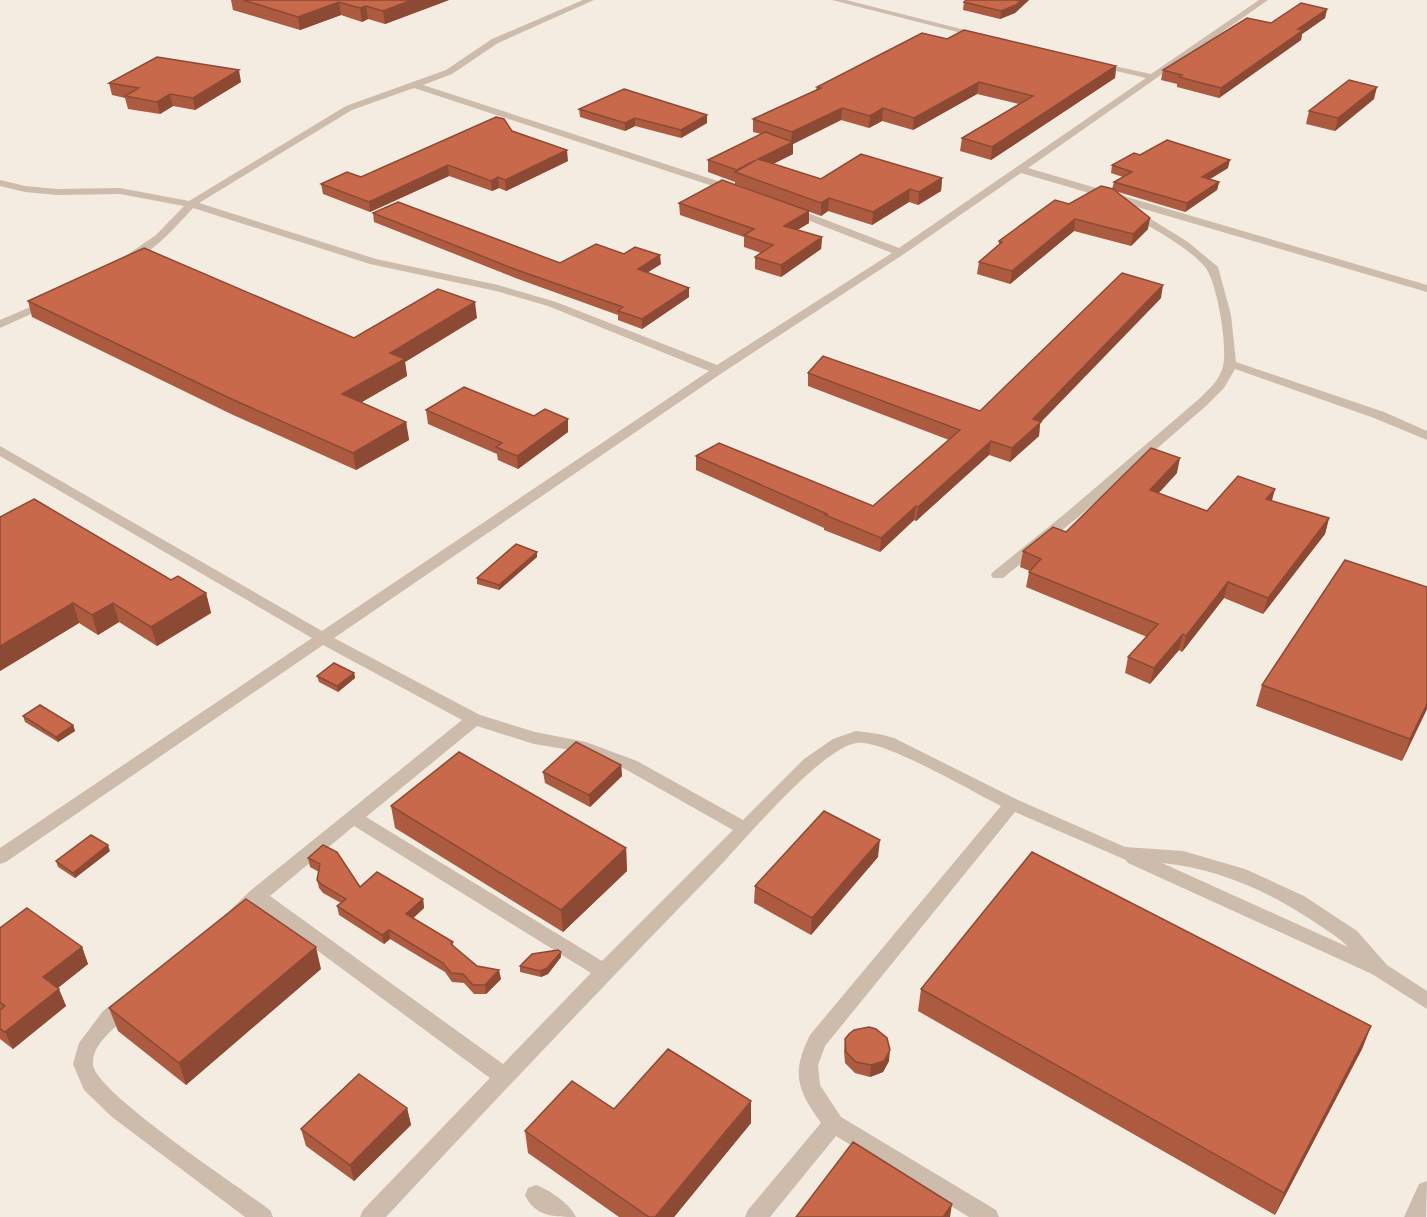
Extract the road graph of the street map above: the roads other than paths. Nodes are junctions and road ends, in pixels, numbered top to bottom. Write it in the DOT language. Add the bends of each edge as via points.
graph roads {
  1 [pos="590,0"];
  2 [pos="836,0"];
  3 [pos="1264,0"];
  4 [pos="993,38"];
  5 [pos="1084,61"];
  6 [pos="1153,77"];
  7 [pos="413,85"];
  8 [pos="1020,170"];
  9 [pos="0,183"];
  10 [pos="747,194"];
  11 [pos="1117,199"];
  12 [pos="190,204"];
  13 [pos="778,205"];
  14 [pos="900,252"];
  15 [pos="119,264"];
  16 [pos="1427,289"];
  17 [pos="64,295"];
  18 [pos="0,324"];
  19 [pos="1231,364"];
  20 [pos="718,370"];
  21 [pos="1427,436"];
  22 [pos="0,450"];
  23 [pos="998,575"];
  24 [pos="322,637"];
  25 [pos="474,719"];
  26 [pos="1012,804"];
  27 [pos="354,818"];
  28 [pos="745,829"];
  29 [pos="1123,853"];
  30 [pos="0,858"];
  31 [pos="256,896"];
  32 [pos="220,927"];
  33 [pos="1380,970"];
  34 [pos="604,972"];
  35 [pos="138,995"];
  36 [pos="1427,1001"];
  37 [pos="504,1076"];
  38 [pos="834,1124"];
  39 [pos="1427,1191"];
  40 [pos="536,1195"];
  41 [pos="262,1217"];
  42 [pos="371,1217"];
  43 [pos="565,1217"];
  44 [pos="756,1217"];
  45 [pos="988,1217"];
  46 [pos="1415,1217"];
  1 -- 7 [label="street" via="495,41 448,72"];
  2 -- 4 [label="street"];
  3 -- 6 [label="street"];
  5 -- 6 [label="street"];
  6 -- 8 [label="street"];
  7 -- 10 [label="street"];
  7 -- 12 [label="street" via="349,108"];
  8 -- 11 [label="street"];
  8 -- 14 [label="street"];
  9 -- 12 [label="street" via="57,192 120,191"];
  11 -- 16 [label="street"];
  11 -- 19 [label="street" via="1214,268 1224,306"];
  12 -- 15 [label="street" via="160,237"];
  12 -- 20 [label="street" via="374,262 498,288 552,304"];
  13 -- 14 [label="street"];
  14 -- 20 [label="street"];
  17 -- 18 [label="street"];
  19 -- 21 [label="street" via="1379,415"];
  19 -- 23 [label="street" via="1222,383 1203,402"];
  20 -- 24 [label="street"];
  22 -- 24 [label="street"];
  24 -- 25 [label="street"];
  24 -- 30 [label="street"];
  25 -- 27 [label="street"];
  25 -- 28 [label="street" via="631,765"];
  26 -- 28 [label="street" via="888,742 852,737 810,764"];
  26 -- 29 [label="street"];
  26 -- 38 [label="street" via="817,1041 806,1074 816,1098"];
  27 -- 31 [label="street"];
  27 -- 34 [label="street"];
  28 -- 34 [label="street"];
  29 -- 33 [label="street"];
  29 -- 33 [label="street" via="1183,858 1239,874 1298,901 1350,936"];
  31 -- 32 [label="street"];
  31 -- 37 [label="street"];
  33 -- 36 [label="street"];
  34 -- 37 [label="street"];
  35 -- 41 [label="street" via="110,1017 89,1043 83,1064 91,1084 119,1112"];
  37 -- 42 [label="street"];
  38 -- 44 [label="street"];
  38 -- 45 [label="street"];
  39 -- 46 [label="street"];
  40 -- 43 [label="street"];
}
